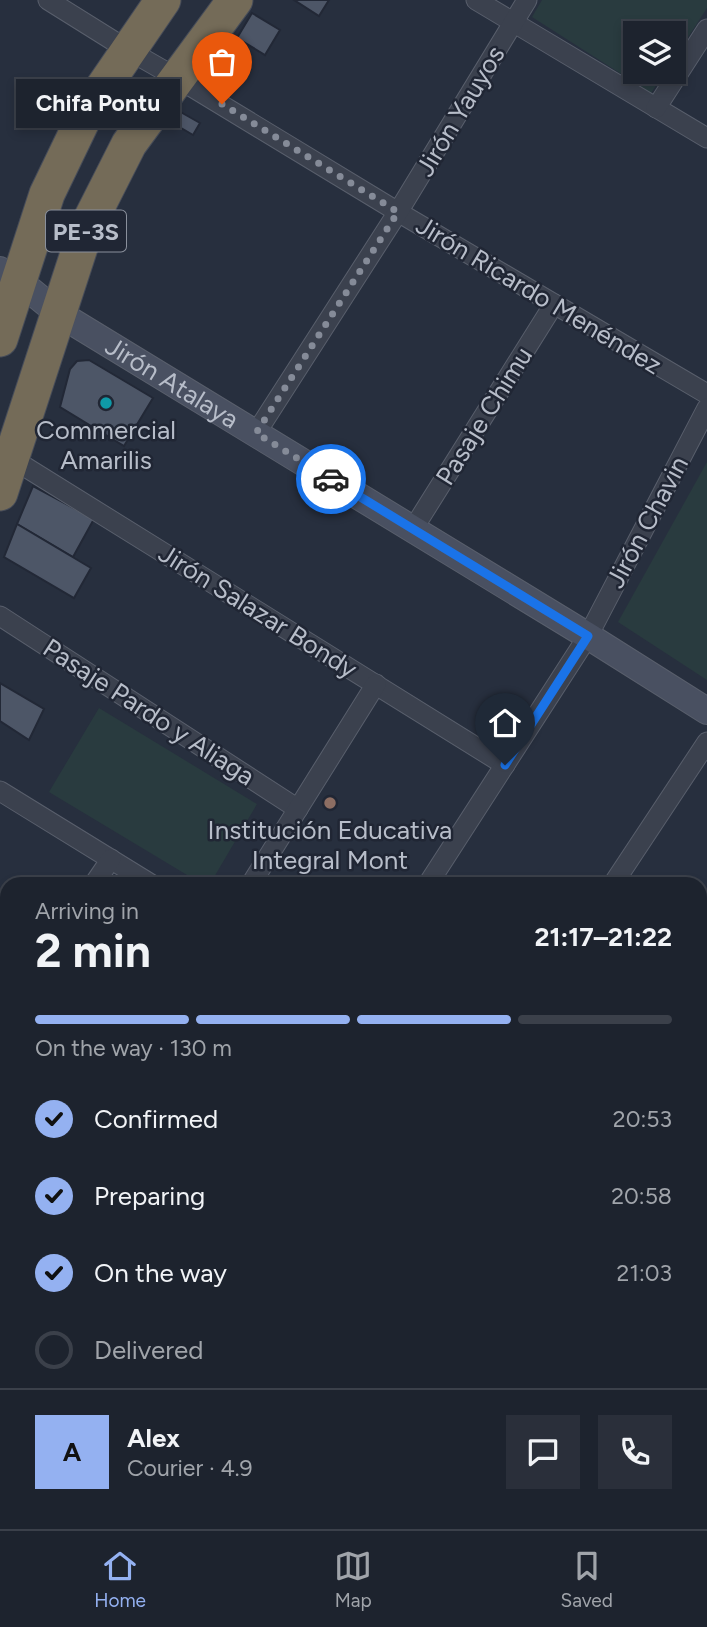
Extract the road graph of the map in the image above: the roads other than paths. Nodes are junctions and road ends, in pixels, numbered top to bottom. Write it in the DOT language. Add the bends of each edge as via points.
graph roads {
  1 [pos="48,0"];
  2 [pos="163,0"];
  3 [pos="235,0"];
  4 [pos="475,0"];
  5 [pos="527,0"];
  6 [pos="513,23"];
  7 [pos="707,29"];
  8 [pos="128,50"];
  9 [pos="177,78"];
  10 [pos="656,108"];
  11 [pos="707,138"];
  12 [pos="398,212"];
  13 [pos="10,276"];
  14 [pos="554,304"];
  15 [pos="58,313"];
  16 [pos="0,340"];
  17 [pos="707,394"];
  18 [pos="707,408"];
  19 [pos="256,433"];
  20 [pos="11,458"];
  21 [pos="0,493"];
  22 [pos="413,529"];
  23 [pos="0,616"];
  24 [pos="588,636"];
  25 [pos="376,684"];
  26 [pos="707,711"];
  27 [pos="707,742"];
  28 [pos="505,765"];
  29 [pos="0,791"];
  30 [pos="298,809"];
  31 [pos="111,859"];
  32 [pos="99,877"];
  33 [pos="140,877"];
  34 [pos="255,877"];
  35 [pos="433,877"];
  36 [pos="618,877"];
  1 -- 8 [label="street, Jirón Ricardo Menéndez"];
  2 -- 8 [label="highway, PE-3S"];
  3 -- 9 [label="highway, PE-3S"];
  4 -- 6 [label="street"];
  5 -- 6 [label="street, Jirón Yauyos"];
  6 -- 10 [label="street"];
  6 -- 12 [label="street, Jirón Yauyos"];
  7 -- 10 [label="street"];
  8 -- 9 [label="street, Jirón Ricardo Menéndez"];
  8 -- 13 [label="highway, PE-3S" via="87,111"];
  9 -- 12 [label="street, Jirón Ricardo Menéndez"];
  9 -- 15 [label="highway, PE-3S" via="129,144 86,229"];
  10 -- 11 [label="street"];
  12 -- 14 [label="street, Jirón Ricardo Menéndez"];
  12 -- 19 [label="street, Jirón Yauyos"];
  13 -- 15 [label="street, Jirón Atalaya"];
  13 -- 16 [label="highway, PE-3S"];
  14 -- 17 [label="street, Jirón Ricardo Menéndez"];
  14 -- 22 [label="street, Pasaje Chimu"];
  15 -- 19 [label="street, Jirón Atalaya"];
  15 -- 20 [label="highway, PE-3S"];
  18 -- 24 [label="street, Jirón Chavin"];
  19 -- 22 [label="street, Jirón Atalaya"];
  20 -- 21 [label="highway, PE-3S"];
  20 -- 25 [label="street, Jirón Salazar Bondy"];
  22 -- 24 [label="street, Jirón Atalaya"];
  23 -- 30 [label="street, Pasaje Pardo y Aliaga"];
  24 -- 26 [label="street, Jirón Atalaya"];
  24 -- 28 [label="street, Jirón Chavin"];
  25 -- 28 [label="street, Jirón Salazar Bondy"];
  25 -- 30 [label="street"];
  27 -- 36 [label="street"];
  28 -- 35 [label="street, Jirón Chavin"];
  29 -- 31 [label="street"];
  30 -- 34 [label="street"];
  31 -- 32 [label="street"];
  31 -- 33 [label="street"];
}
